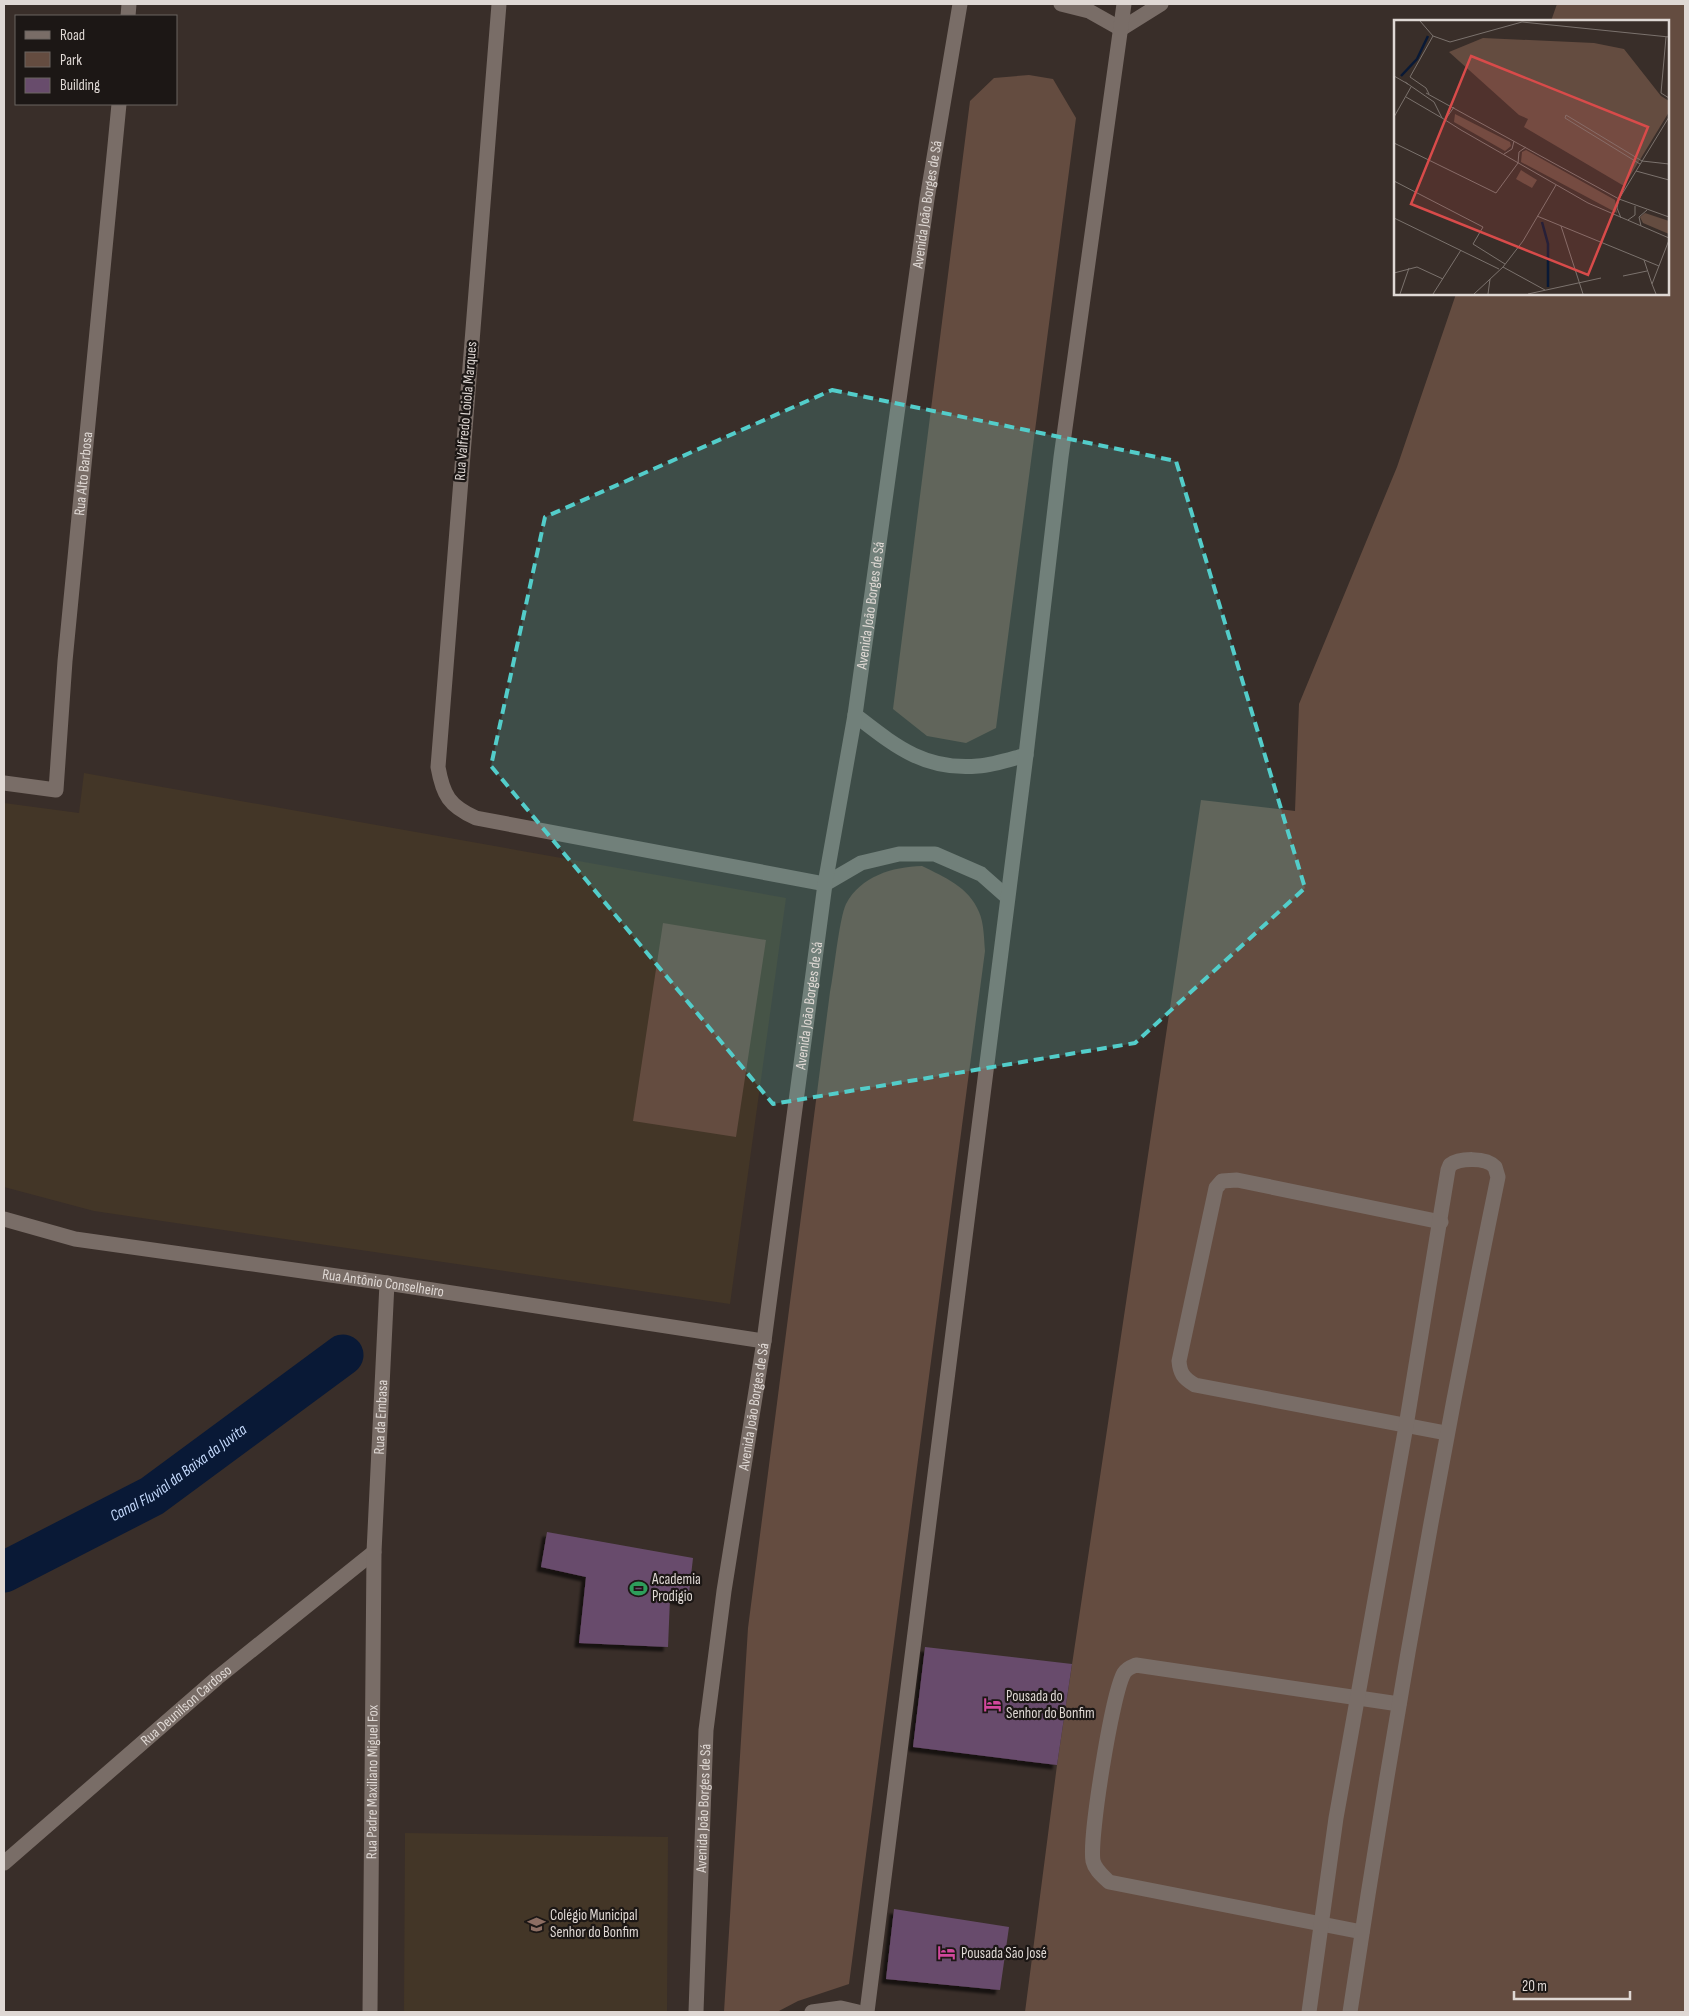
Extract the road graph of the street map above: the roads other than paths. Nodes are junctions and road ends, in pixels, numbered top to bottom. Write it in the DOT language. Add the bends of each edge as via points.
graph roads {
  1 [pos="499,4"];
  2 [pos="960,4"];
  3 [pos="1061,4"];
  4 [pos="1124,4"];
  5 [pos="1161,4"];
  6 [pos="1122,29"];
  7 [pos="119,105"];
  8 [pos="855,715"];
  9 [pos="1026,755"];
  10 [pos="4,783"];
  11 [pos="825,884"];
  12 [pos="1007,897"];
  13 [pos="4,1219"];
  14 [pos="1441,1222"];
  15 [pos="387,1283"];
  16 [pos="764,1341"];
  17 [pos="1406,1426"];
  18 [pos="1446,1433"];
  19 [pos="374,1552"];
  20 [pos="1359,1697"];
  21 [pos="1399,1704"];
  22 [pos="4,1863"];
  23 [pos="1320,1924"];
  24 [pos="1362,1932"];
  25 [pos="370,2012"];
  26 [pos="696,2012"];
  27 [pos="812,2012"];
  28 [pos="858,2012"];
  29 [pos="867,2012"];
  30 [pos="1309,2012"];
  31 [pos="1350,2012"];
  1 -- 11 [label="street, Rua Valfredo Loiola Marques" via="438,767 442,789 460,811 476,818"];
  2 -- 8 [label="street, Avenida João Borges de Sá" via="927,198"];
  3 -- 6 [label="street" via="1089,11"];
  4 -- 6 [label="street"];
  5 -- 6 [label="street"];
  6 -- 9 [label="street" via="1061,457"];
  7 -- 10 [label="street, Rua Alto Barbosa" via="65,661 56,790"];
  8 -- 9 [label="street" via="894,745 917,758 939,765 978,766"];
  8 -- 11 [label="street, Avenida João Borges de Sá"];
  9 -- 12 [label="street"];
  11 -- 12 [label="street" via="861,863 898,854 935,854 981,874"];
  11 -- 16 [label="street, Avenida João Borges de Sá"];
  12 -- 29 [label="street"];
  13 -- 15 [label="street, Rua Antônio Conselheiro" via="75,1239"];
  14 -- 17 [label="street"];
  14 -- 17 [label="street" via="1238,1180 1222,1181 1216,1188 1179,1361 1180,1373 1195,1385"];
  14 -- 18 [label="street" via="1450,1166 1460,1159 1492,1164 1498,1177"];
  15 -- 16 [label="street, Rua Antônio Conselheiro"];
  15 -- 19 [label="street, Rua da Embasa"];
  16 -- 26 [label="street, Avenida João Borges de Sá" via="724,1591 706,1730"];
  17 -- 18 [label="street"];
  17 -- 20 [label="street"];
  18 -- 21 [label="street"];
  19 -- 22 [label="street, Rua Deunilson Cardoso" via="217,1678"];
  19 -- 25 [label="street, Rua Padre Maxiliano Miguel Fox"];
  20 -- 21 [label="street"];
  20 -- 23 [label="street"];
  20 -- 23 [label="street" via="1136,1665 1129,1667 1124,1672 1117,1695 1098,1801 1092,1850 1094,1864 1109,1882"];
  21 -- 24 [label="street"];
  23 -- 24 [label="street"];
  23 -- 30 [label="street"];
  24 -- 31 [label="street"];
  27 -- 28 [label="street" via="841,2008"];
}
